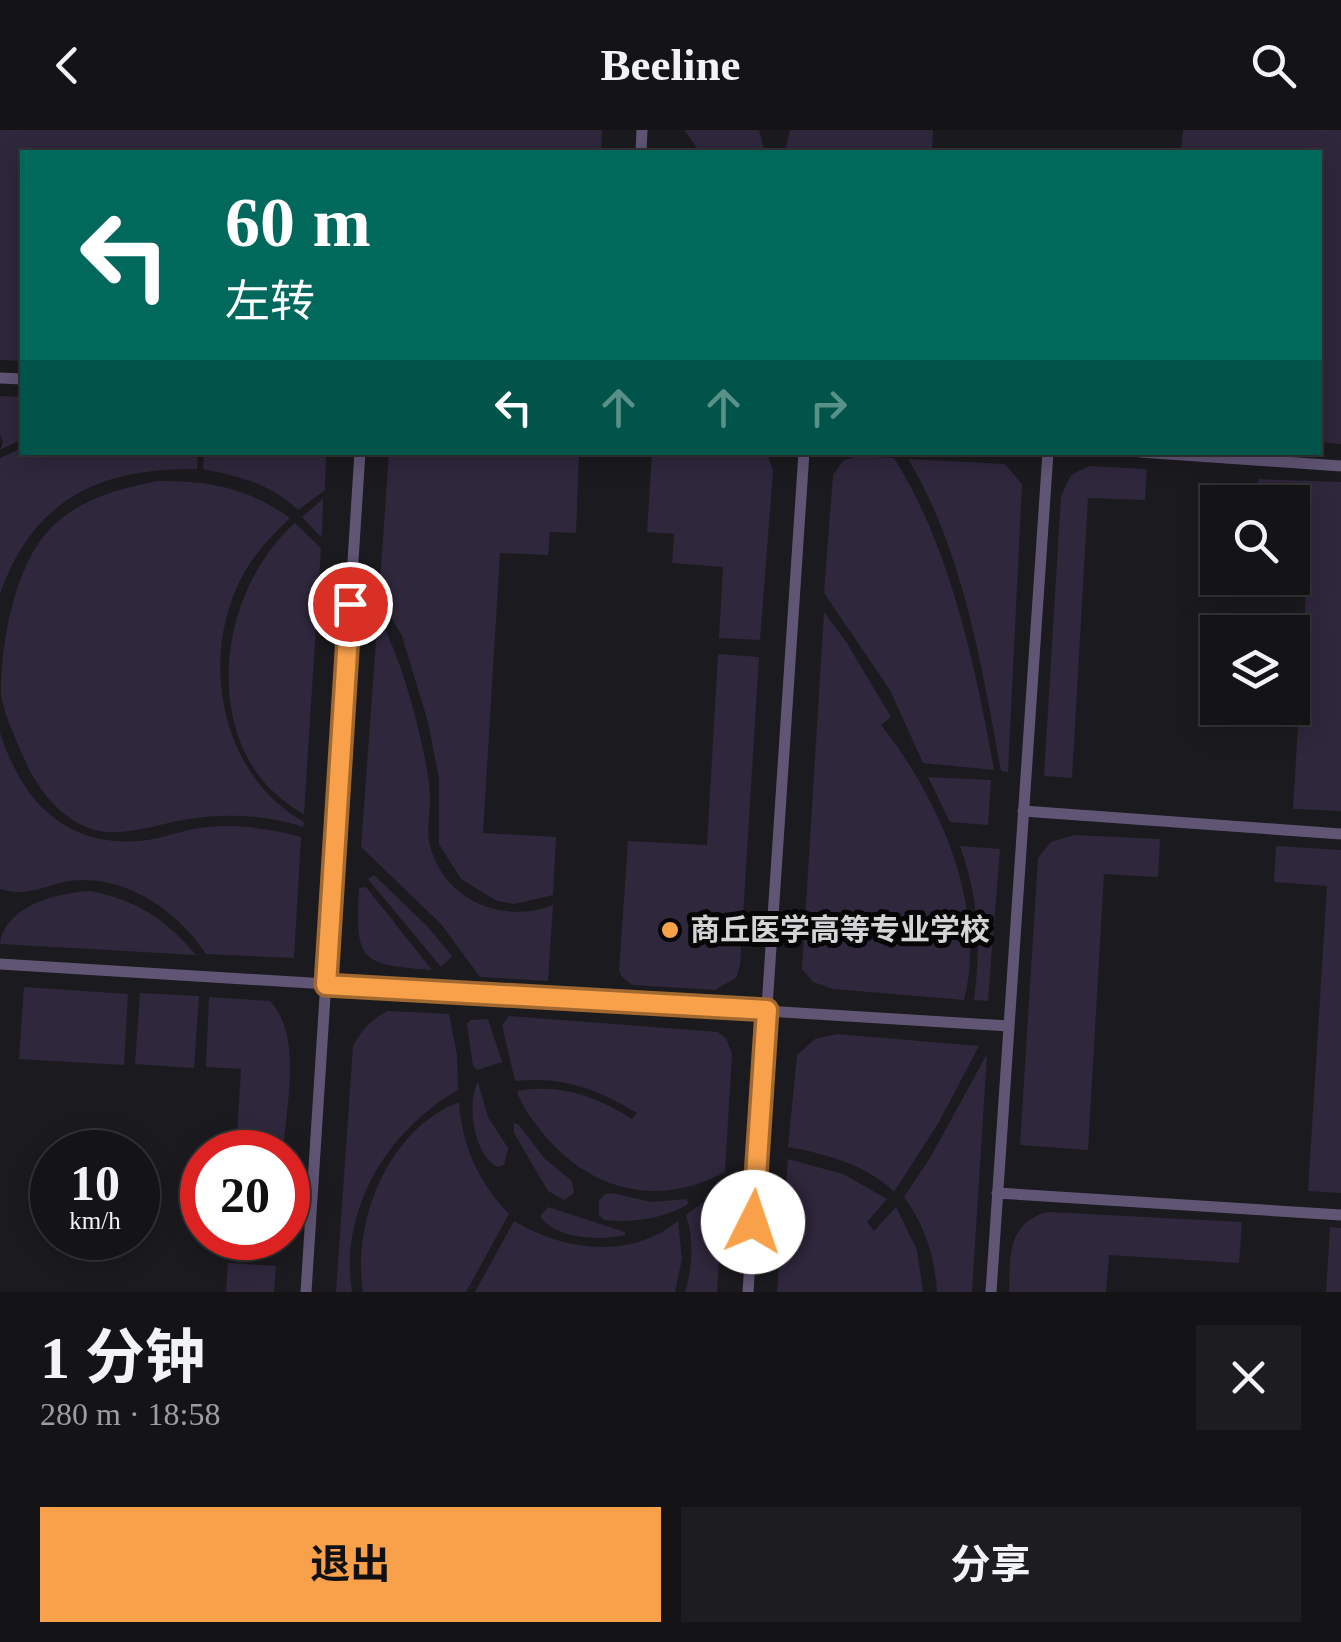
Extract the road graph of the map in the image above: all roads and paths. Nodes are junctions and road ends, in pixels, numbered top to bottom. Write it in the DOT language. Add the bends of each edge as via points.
graph roads {
  1 [pos="360,455"];
  2 [pos="804,455"];
  3 [pos="1048,455"];
  4 [pos="1183,455"];
  5 [pos="1341,466"];
  6 [pos="1023,811"];
  7 [pos="1341,834"];
  8 [pos="0,964"];
  9 [pos="326,985"];
  10 [pos="767,1010"];
  11 [pos="1009,1026"];
  12 [pos="997,1194"];
  13 [pos="1341,1215"];
  14 [pos="306,1292"];
  15 [pos="748,1292"];
  16 [pos="991,1292"];
  1 -- 9 [label="lane"];
  2 -- 10 [label="lane"];
  3 -- 6 [label="lane"];
  4 -- 5 [label="lane"];
  6 -- 7 [label="lane"];
  6 -- 11 [label="lane"];
  8 -- 9 [label="lane"];
  9 -- 10 [label="lane"];
  9 -- 14 [label="lane"];
  10 -- 11 [label="lane"];
  10 -- 15 [label="lane"];
  11 -- 12 [label="lane"];
  12 -- 13 [label="lane"];
  12 -- 16 [label="lane"];
}
